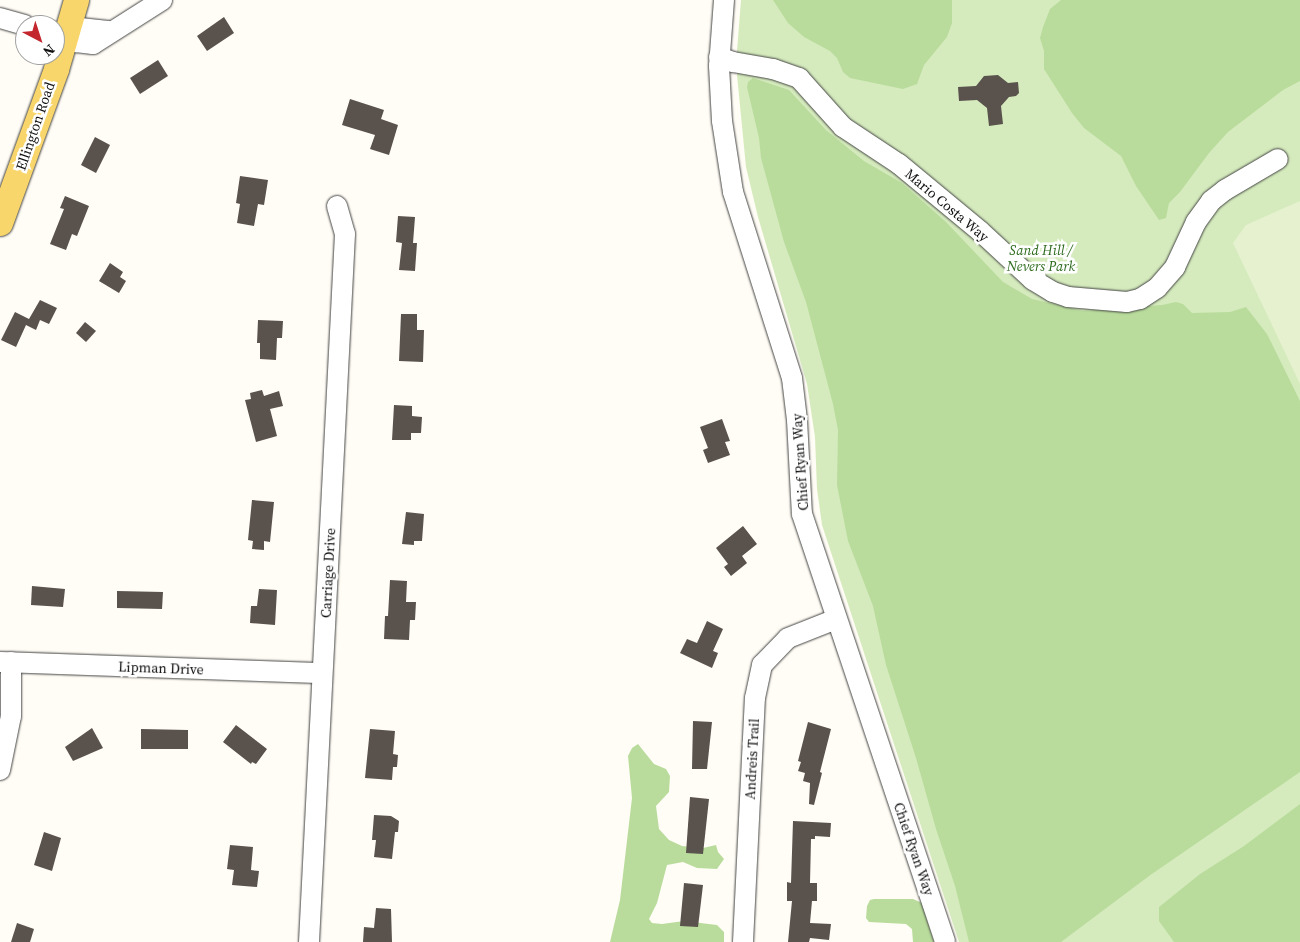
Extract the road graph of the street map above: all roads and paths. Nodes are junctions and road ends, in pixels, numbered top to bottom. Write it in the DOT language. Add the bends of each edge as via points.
graph roads {
  1 [pos="76,0"];
  2 [pos="162,0"];
  3 [pos="724,0"];
  4 [pos="0,18"];
  5 [pos="15,22"];
  6 [pos="65,23"];
  7 [pos="65,32"];
  8 [pos="719,57"];
  9 [pos="53,65"];
  10 [pos="1278,160"];
  11 [pos="337,206"];
  12 [pos="0,223"];
  13 [pos="836,619"];
  14 [pos="6,662"];
  15 [pos="322,674"];
  16 [pos="0,770"];
  17 [pos="309,942"];
  18 [pos="743,942"];
  19 [pos="945,942"];
  1 -- 6 [label="main road, Ellington Road"];
  2 -- 7 [label="street" via="110,31 80,28"];
  3 -- 8 [label="street, Chief Ryan Way"];
  4 -- 5 [label="street"];
  8 -- 10 [label="street, Mario Costa Way" via="798,78 843,127 899,164 1033,280 1068,297 1127,302 1140,299 1157,288 1175,267 1196,222 1211,201"];
  8 -- 13 [label="street, Chief Ryan Way" via="722,121 734,192 792,378 798,420 802,514"];
  9 -- 12 [label="main road, Ellington Road" via="45,100"];
  11 -- 15 [label="street, Carriage Drive" via="345,234"];
  13 -- 18 [label="street, Andreis Trail" via="788,638 762,665 755,698"];
  13 -- 19 [label="street, Chief Ryan Way"];
  14 -- 15 [label="street, Lipman Drive"];
  14 -- 16 [label="street" via="11,716"];
  15 -- 17 [label="street, Carriage Drive"];
}
